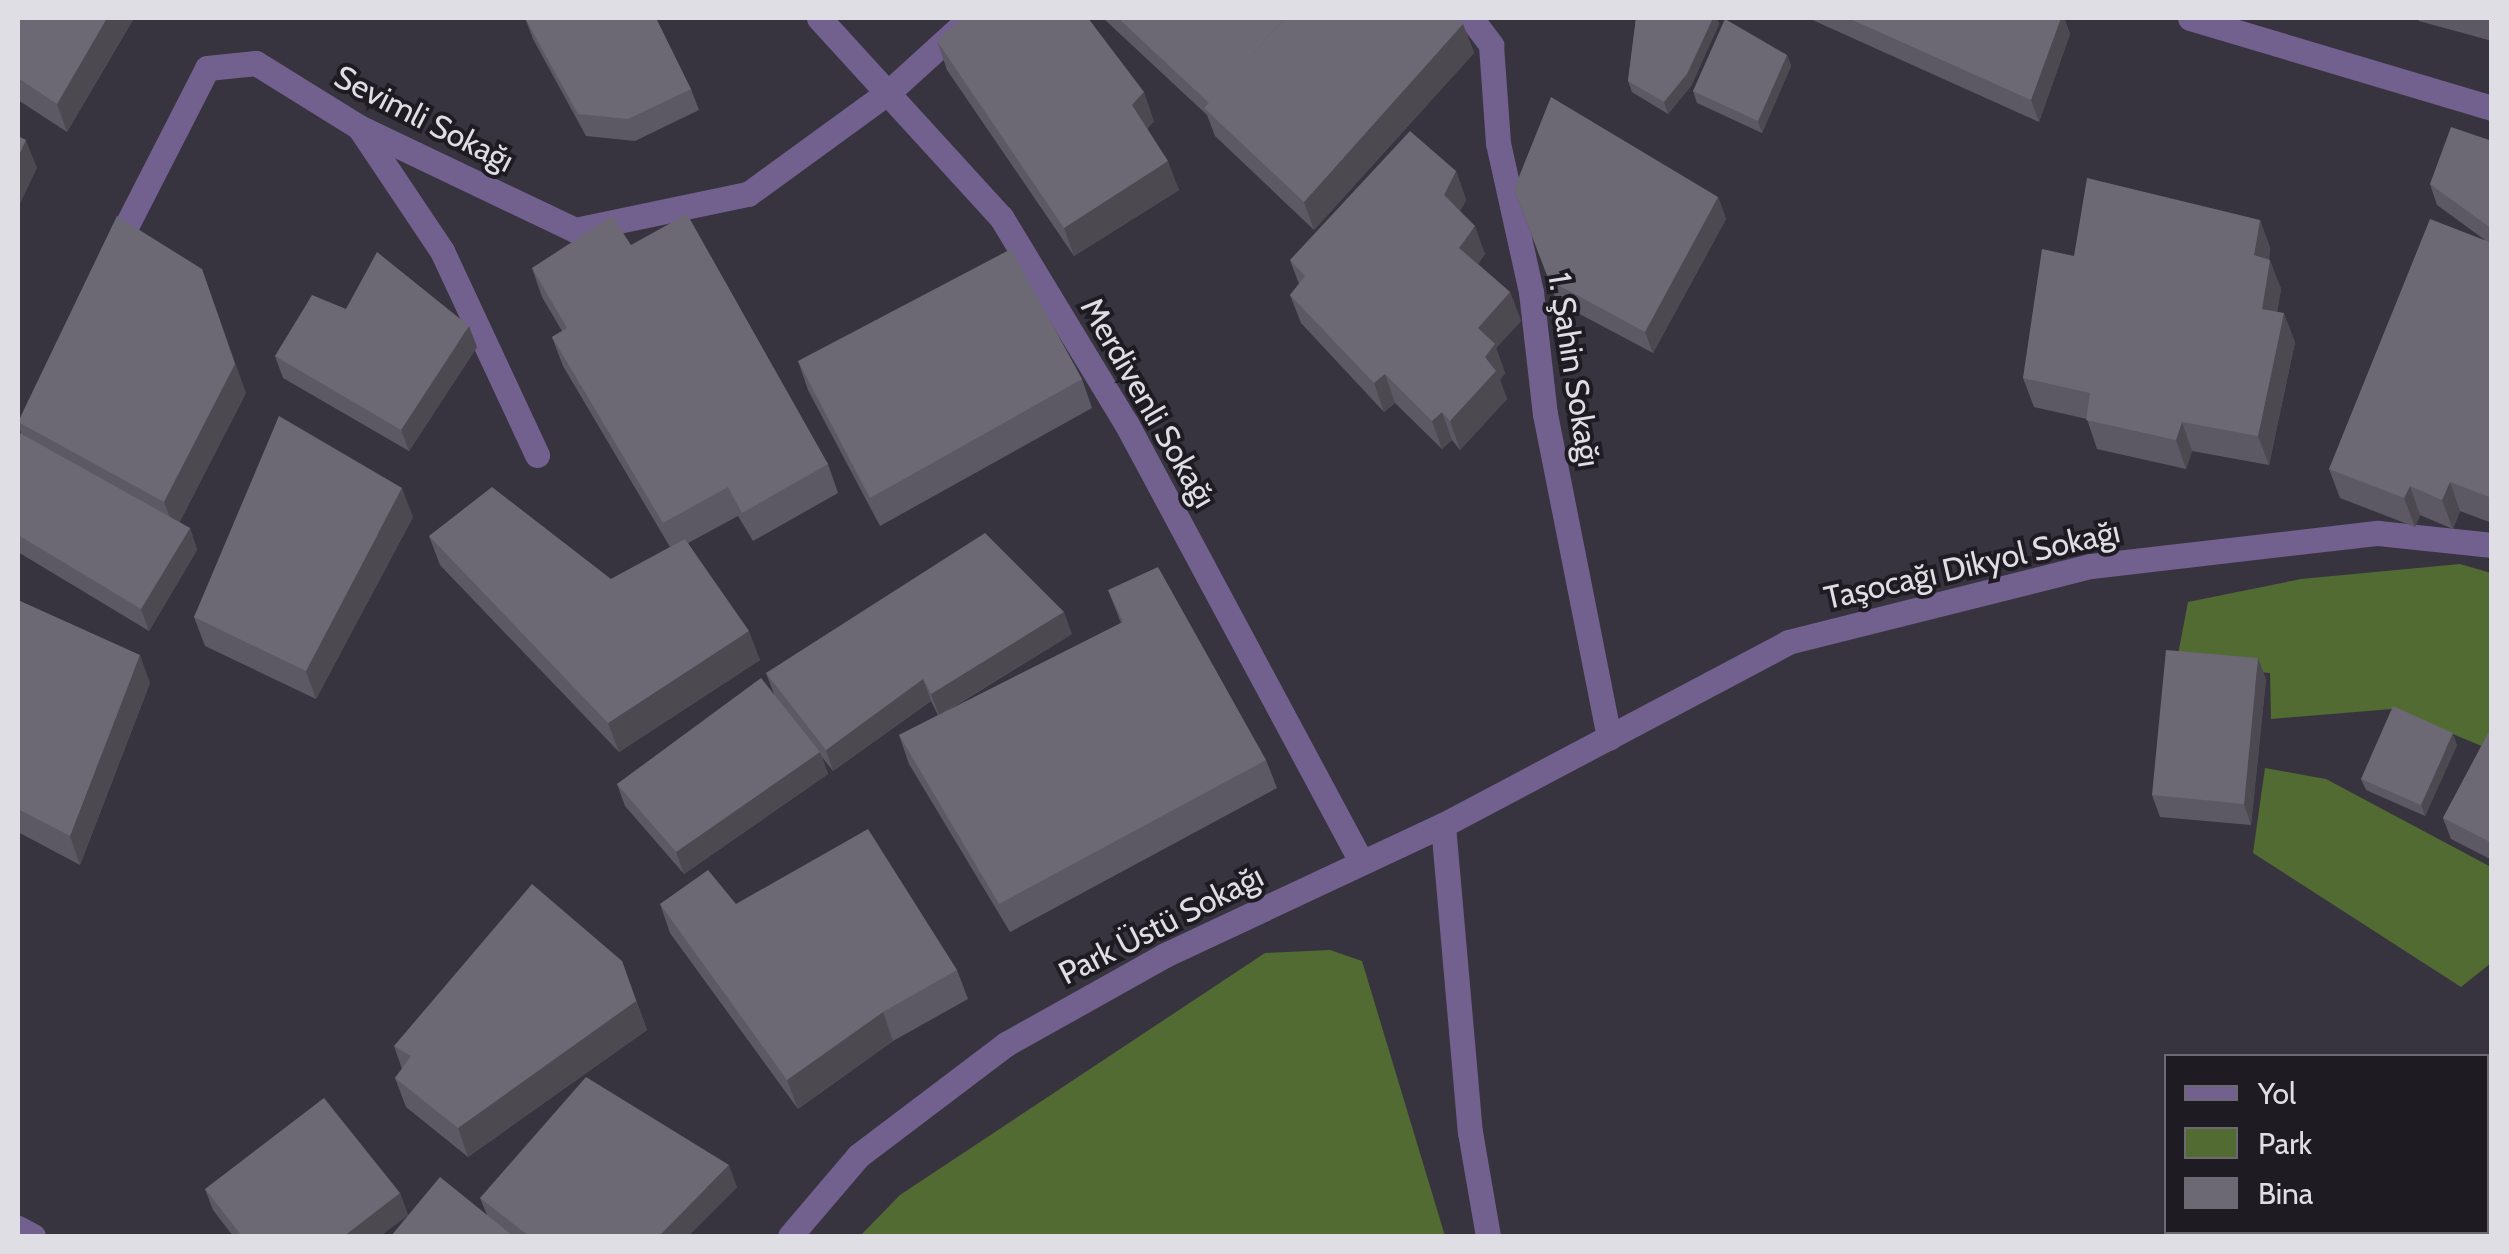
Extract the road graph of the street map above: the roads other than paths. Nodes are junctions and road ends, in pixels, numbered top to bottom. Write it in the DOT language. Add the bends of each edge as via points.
graph roads {
  1 [pos="818,18"];
  2 [pos="970,18"];
  3 [pos="1471,18"];
  4 [pos="2190,18"];
  5 [pos="891,90"];
  6 [pos="2492,108"];
  7 [pos="359,127"];
  8 [pos="102,274"];
  9 [pos="537,455"];
  10 [pos="2492,545"];
  11 [pos="1609,738"];
  12 [pos="1444,826"];
  13 [pos="1361,862"];
  14 [pos="18,1228"];
  15 [pos="34,1236"];
  16 [pos="790,1236"];
  17 [pos="1488,1236"];
  1 -- 5 [label="street, Merdivenli Sokağı"];
  2 -- 5 [label="street, Sevimli Sokağı"];
  3 -- 11 [label="street, 1. Şahin Sokağı" via="1491,45 1498,143 1531,292 1545,414"];
  4 -- 6 [label="street"];
  5 -- 7 [label="street, Sevimli Sokağı" via="748,194 575,230"];
  5 -- 13 [label="street, Merdivenli Sokağı" via="1001,217 1126,423"];
  7 -- 8 [label="street, Sevimli Sokağı" via="256,63 207,68"];
  7 -- 9 [label="street" via="442,250"];
  10 -- 11 [label="street, Taşocağı Dikyol Sokağı" via="2344,535 2073,570 1788,642"];
  11 -- 12 [label="street, Park Üstü Sokağı"];
  12 -- 13 [label="street, Park Üstü Sokağı"];
  12 -- 17 [label="street" via="1470,1132"];
  13 -- 16 [label="street, Park Üstü Sokağı" via="1164,955 1006,1044 858,1156"];
  14 -- 15 [label="street"];
}
